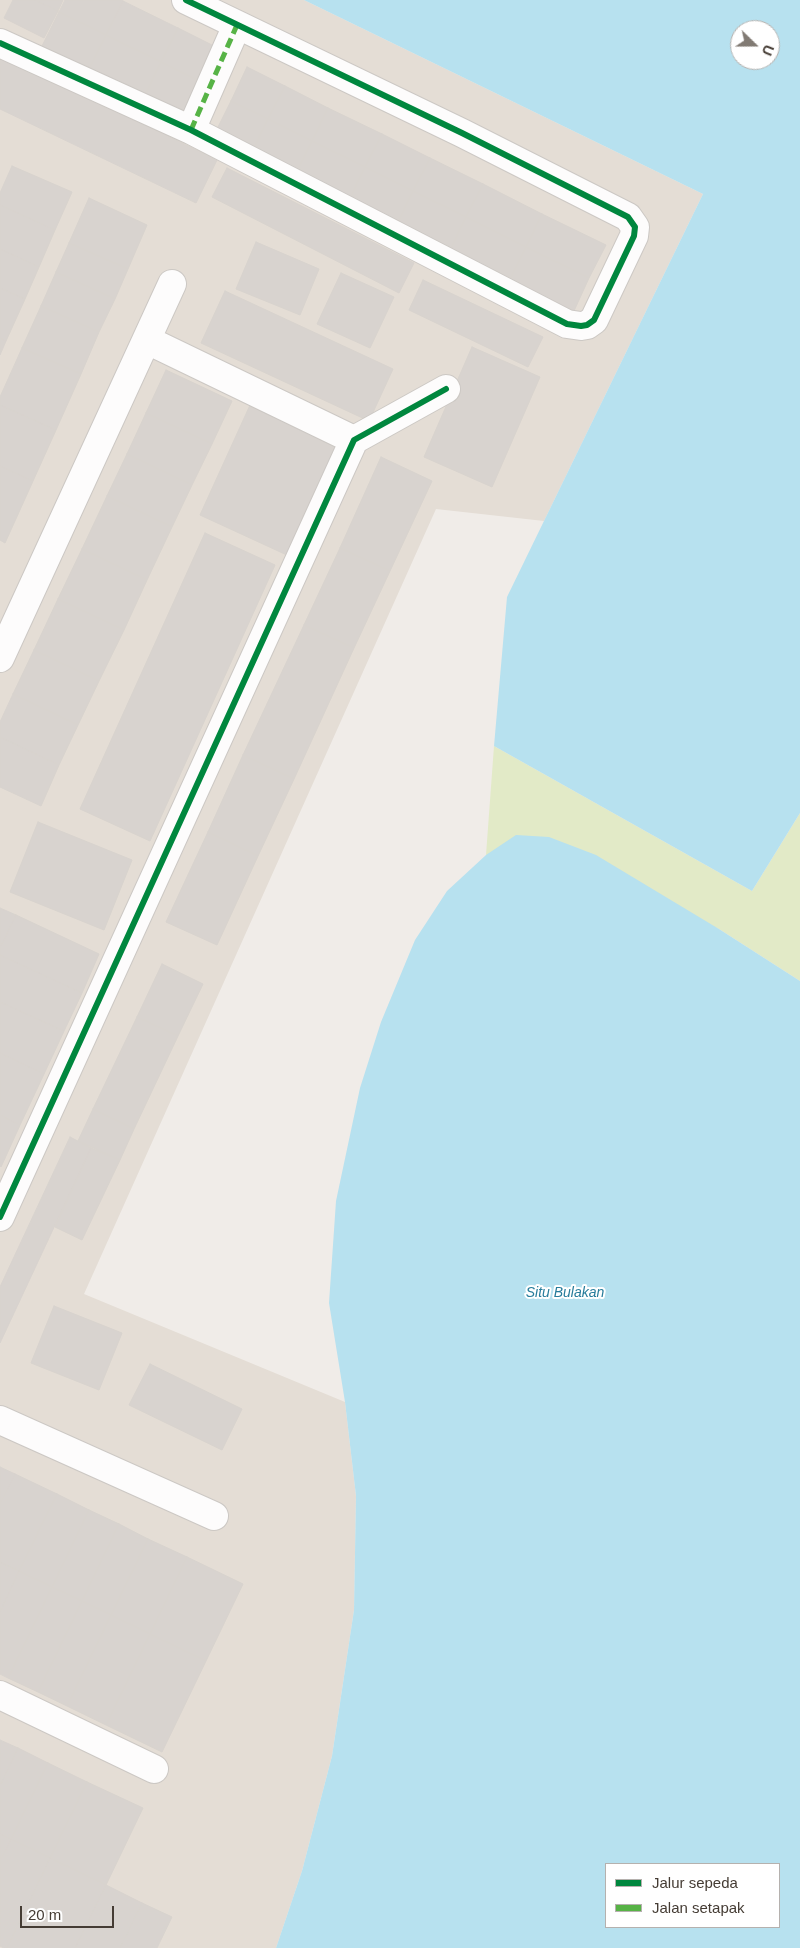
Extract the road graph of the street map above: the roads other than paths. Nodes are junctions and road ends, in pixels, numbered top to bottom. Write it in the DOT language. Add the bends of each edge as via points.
graph roads {
  1 [pos="186,0"];
  2 [pos="237,25"];
  3 [pos="0,43"];
  4 [pos="191,130"];
  5 [pos="172,284"];
  6 [pos="147,340"];
  7 [pos="446,389"];
  8 [pos="354,440"];
  9 [pos="0,658"];
  10 [pos="0,1216"];
  11 [pos="0,1420"];
  12 [pos="214,1516"];
  13 [pos="0,1695"];
  14 [pos="154,1769"];
  1 -- 2 [label="street"];
  2 -- 4 [label="street"];
  2 -- 4 [label="street" via="462,132 628,217 636,227 630,244 594,320 587,325 574,326"];
  3 -- 4 [label="street"];
  5 -- 6 [label="street"];
  6 -- 8 [label="street"];
  6 -- 9 [label="street"];
  7 -- 8 [label="street"];
  8 -- 10 [label="street"];
  11 -- 12 [label="street"];
  13 -- 14 [label="street"];
}
